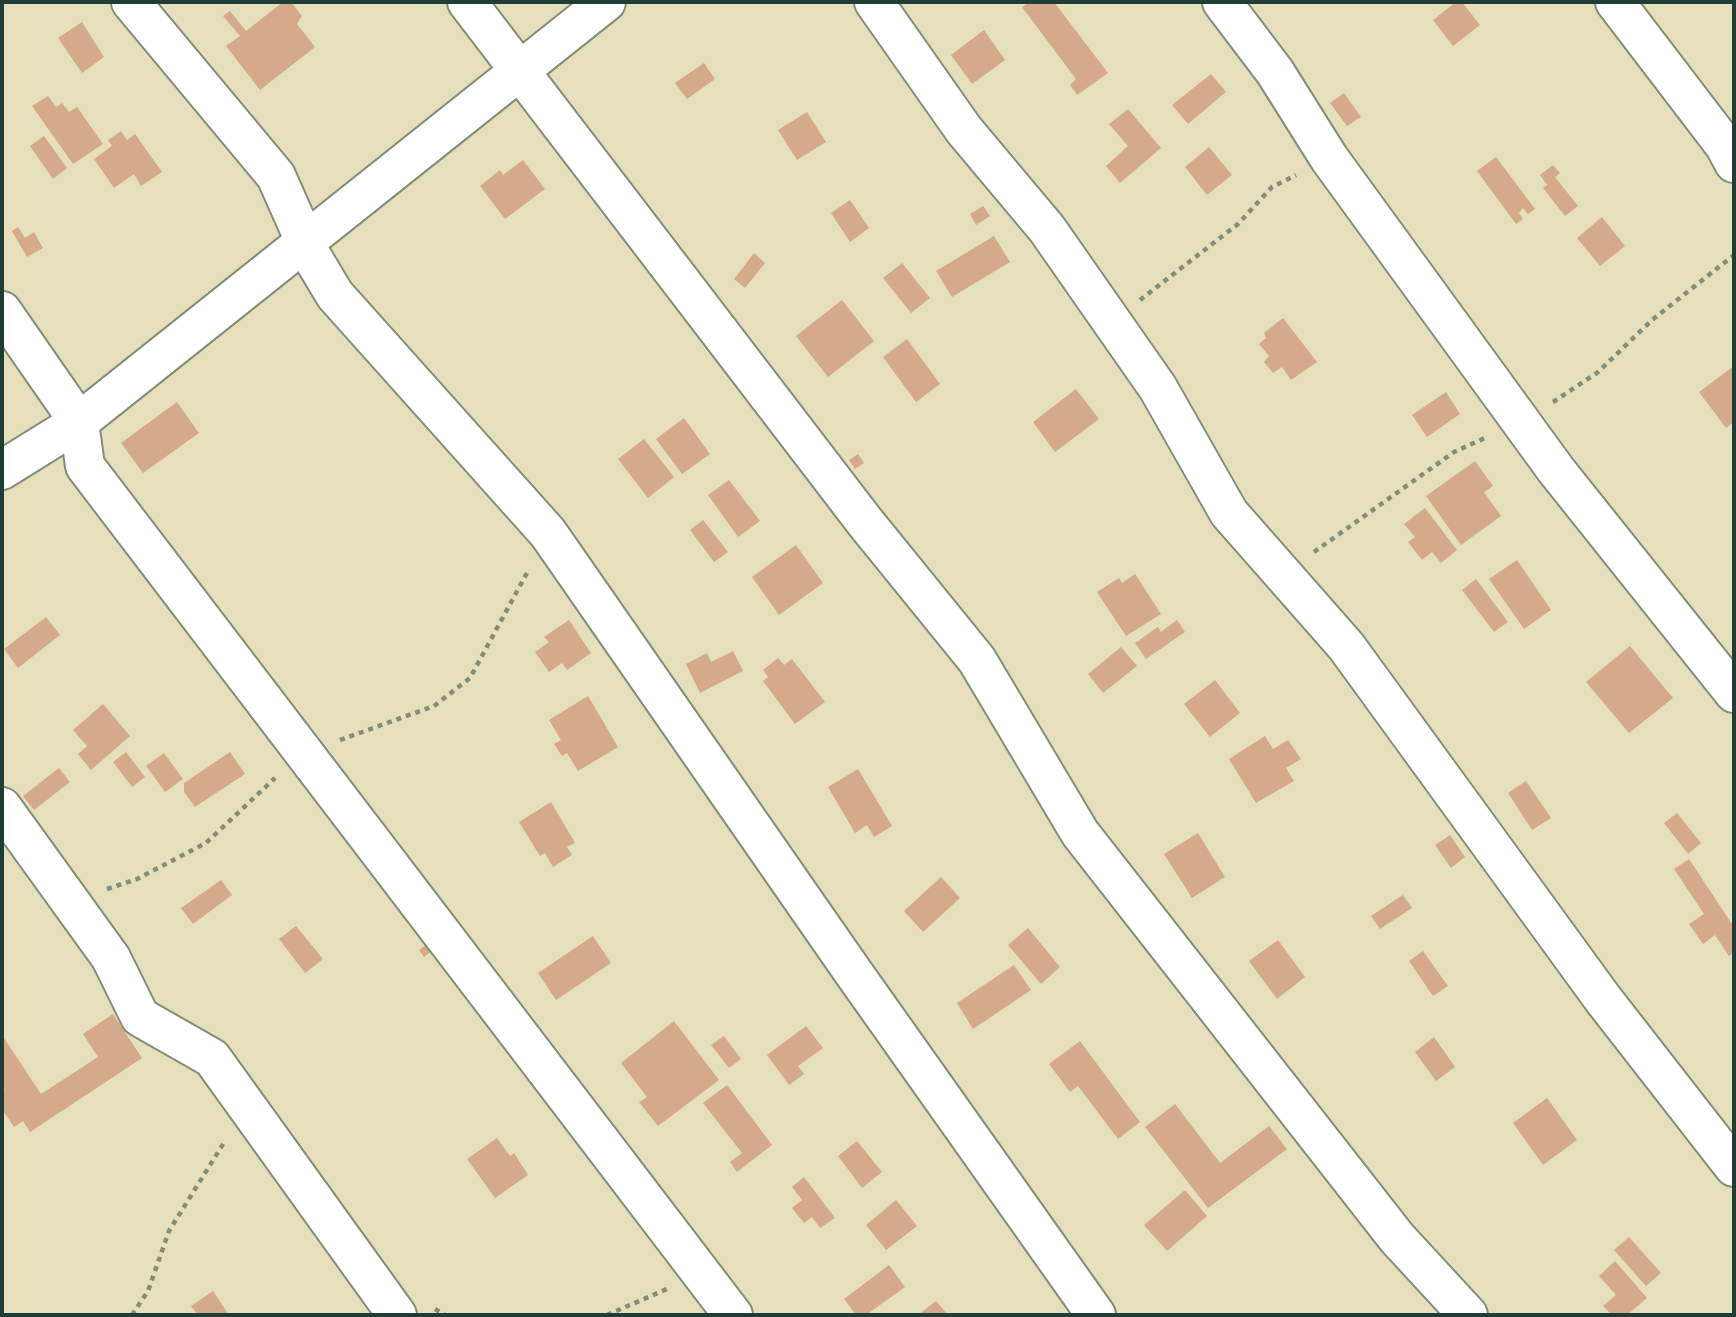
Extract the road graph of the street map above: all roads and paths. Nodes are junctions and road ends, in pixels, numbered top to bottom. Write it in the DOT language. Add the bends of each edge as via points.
graph roads {
  1 [pos="131,2"];
  2 [pos="467,2"];
  3 [pos="606,2"];
  4 [pos="874,2"];
  5 [pos="1222,2"];
  6 [pos="1615,2"];
  7 [pos="519,71"];
  8 [pos="1329,158"];
  9 [pos="1734,163"];
  10 [pos="306,243"];
  11 [pos="2,311"];
  12 [pos="1112,322"];
  13 [pos="79,422"];
  14 [pos="2,470"];
  15 [pos="1734,693"];
  16 [pos="2,807"];
  17 [pos="247,1106"];
  18 [pos="1734,1167"];
  19 [pos="702,1274"];
  20 [pos="132,1315"];
  21 [pos="397,1315"];
  22 [pos="607,1315"];
  23 [pos="733,1315"];
  24 [pos="1096,1315"];
  25 [pos="1468,1315"];
  1 -- 10 [label="street" via="276,176"];
  2 -- 7 [label="street"];
  3 -- 7 [label="street"];
  4 -- 12 [label="street" via="964,130 1046,229"];
  5 -- 8 [label="street" via="1275,72"];
  6 -- 9 [label="street"];
  7 -- 10 [label="street"];
  7 -- 25 [label="street" via="856,512 977,660 1080,833 1397,1238"];
  8 -- 12 [label="path" via="1272,187 1238,224"];
  8 -- 15 [label="street" via="1556,470"];
  10 -- 13 [label="street"];
  10 -- 24 [label="street" via="335,295 548,533"];
  11 -- 13 [label="street"];
  12 -- 18 [label="street" via="1158,388 1229,513 1346,646 1602,999"];
  13 -- 14 [label="street"];
  13 -- 19 [label="street" via="85,466"];
  16 -- 17 [label="street" via="111,958 140,1017 212,1058"];
  17 -- 20 [label="path" via="169,1231 149,1291"];
  17 -- 21 [label="street"];
  19 -- 22 [label="path"];
  19 -- 23 [label="street"];
}
